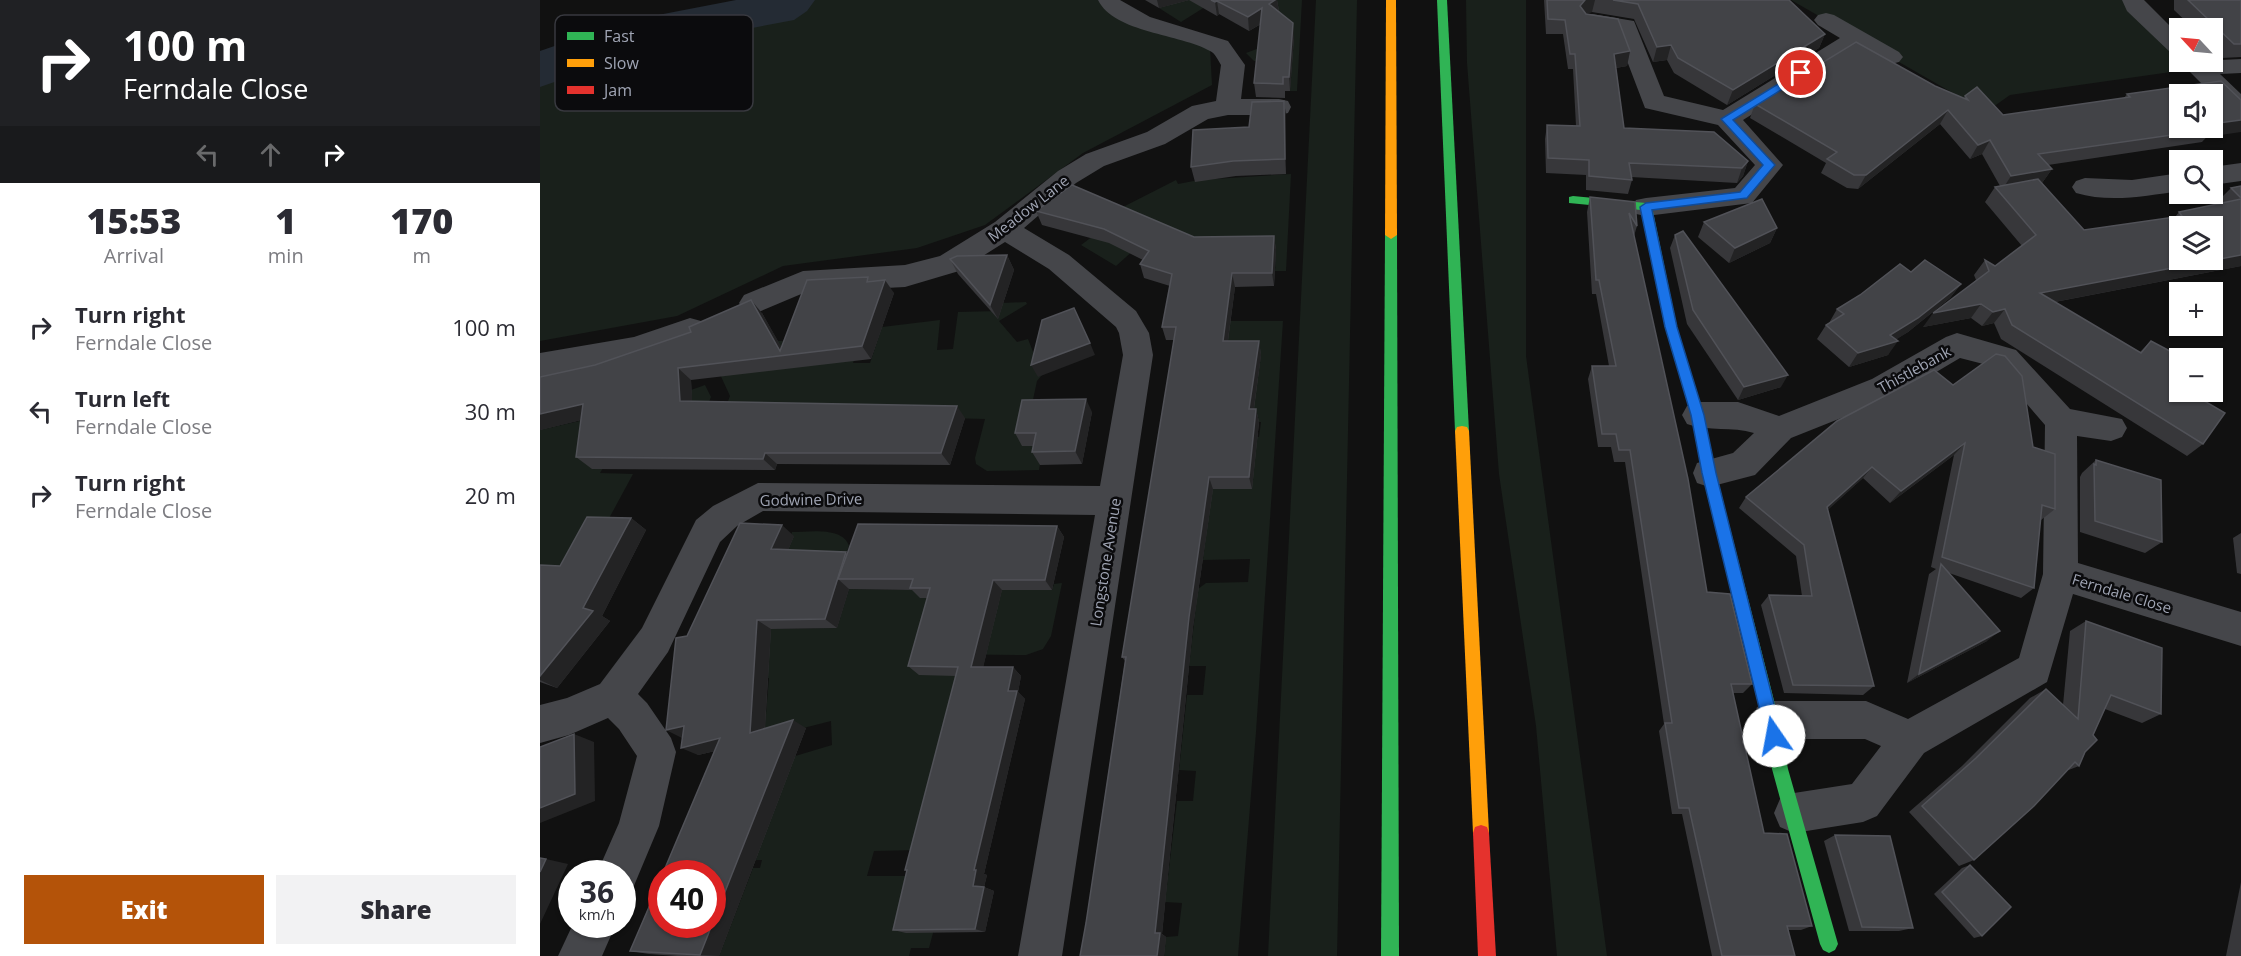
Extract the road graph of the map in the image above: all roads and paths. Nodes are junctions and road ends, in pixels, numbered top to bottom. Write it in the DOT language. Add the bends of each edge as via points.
graph roads {
  1 [pos="1109,0"];
  2 [pos="1391,0"];
  3 [pos="1442,0"];
  4 [pos="2133,0"];
  5 [pos="1826,20"];
  6 [pos="1592,21"];
  7 [pos="1857,38"];
  8 [pos="2169,39"];
  9 [pos="1891,57"];
  10 [pos="2223,66"];
  11 [pos="2241,66"];
  12 [pos="2202,72"];
  13 [pos="1228,107"];
  14 [pos="1280,107"];
  15 [pos="2241,108"];
  16 [pos="1727,119"];
  17 [pos="2241,172"];
  18 [pos="2223,174"];
  19 [pos="2169,184"];
  20 [pos="2085,187"];
  21 [pos="2132,189"];
  22 [pos="1573,200"];
  23 [pos="1646,207"];
  24 [pos="2149,212"];
  25 [pos="1005,229"];
  26 [pos="754,303"];
  27 [pos="690,329"];
  28 [pos="540,365"];
  29 [pos="1698,415"];
  30 [pos="2061,421"];
  31 [pos="2110,428"];
  32 [pos="1780,429"];
  33 [pos="1709,473"];
  34 [pos="1116,501"];
  35 [pos="2061,574"];
  36 [pos="2241,629"];
  37 [pos="613,697"];
  38 [pos="1771,720"];
  39 [pos="540,724"];
  40 [pos="1910,739"];
  41 [pos="1794,813"];
  42 [pos="624,860"];
  43 [pos="588,938"];
  44 [pos="1829,944"];
  45 [pos="580,956"];
  46 [pos="1040,956"];
  47 [pos="1390,956"];
  48 [pos="1487,956"];
  1 -- 13 [label="street" via="1142,22 1220,46 1233,65"];
  2 -- 47 [label="main road"];
  3 -- 48 [label="main road"];
  4 -- 8 [label="street"];
  5 -- 7 [label="street"];
  6 -- 16 [label="street" via="1626,26 1654,102"];
  7 -- 9 [label="street"];
  7 -- 16 [label="street"];
  10 -- 11 [label="street"];
  12 -- 15 [label="street"];
  13 -- 14 [label="street, Meadow Lane"];
  13 -- 25 [label="street, Meadow Lane" via="1201,112 1156,138 1095,160 1067,177"];
  16 -- 23 [label="street" via="1770,165 1743,196"];
  17 -- 18 [label="street"];
  19 -- 21 [label="street"];
  20 -- 21 [label="street"];
  21 -- 24 [label="street"];
  22 -- 23 [label="main road"];
  23 -- 29 [label="main road" via="1671,327"];
  25 -- 26 [label="street, Meadow Lane" via="949,264 905,276 803,282"];
  25 -- 34 [label="street, Longstone Avenue" via="1059,262 1126,319 1134,333 1138,355"];
  27 -- 28 [label="street" via="609,356"];
  29 -- 32 [label="street" via="1738,415"];
  29 -- 33 [label="main road"];
  30 -- 31 [label="street"];
  30 -- 32 [label="street, Thistlebank" via="2005,358 1957,345 1882,388"];
  30 -- 35 [label="street"];
  32 -- 33 [label="street" via="1743,465"];
  33 -- 38 [label="main road"];
  34 -- 37 [label="street, Godwine Drive" via="758,497 708,531 655,640"];
  34 -- 46 [label="street, Longstone Avenue"];
  35 -- 36 [label="street, Ferndale Close"];
  35 -- 40 [label="street, Ferndale Close" via="2034,669"];
  37 -- 39 [label="street"];
  37 -- 42 [label="street" via="633,716 657,752 639,826"];
  38 -- 40 [label="street" via="1866,720"];
  38 -- 41 [label="main road" via="1780,769"];
  40 -- 41 [label="street, Ferndale Close" via="1863,802"];
  41 -- 44 [label="main road"];
  43 -- 45 [label="street"];
}
